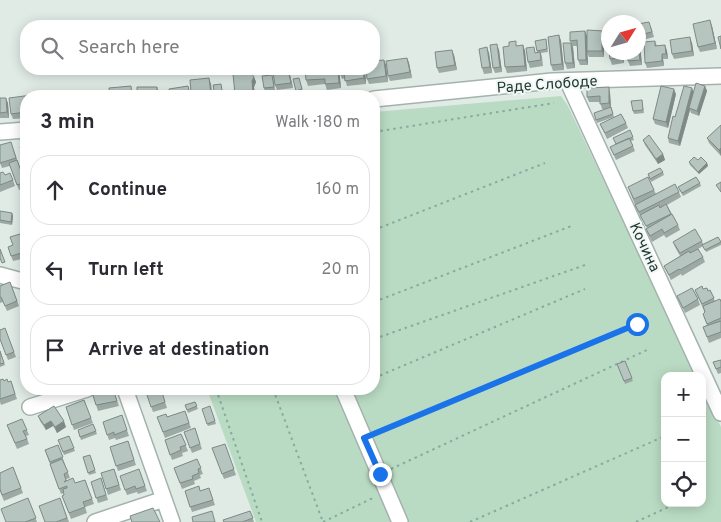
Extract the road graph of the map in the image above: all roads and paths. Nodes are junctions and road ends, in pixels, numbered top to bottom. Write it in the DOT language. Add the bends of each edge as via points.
graph roads {
  1 [pos="721,76"];
  2 [pos="568,82"];
  3 [pos="380,98"];
  4 [pos="554,103"];
  5 [pos="20,130"];
  6 [pos="380,131"];
  7 [pos="0,132"];
  8 [pos="545,162"];
  9 [pos="574,225"];
  10 [pos="380,228"];
  11 [pos="585,264"];
  12 [pos="0,275"];
  13 [pos="20,280"];
  14 [pos="585,289"];
  15 [pos="380,300"];
  16 [pos="637,324"];
  17 [pos="380,337"];
  18 [pos="647,350"];
  19 [pos="380,375"];
  20 [pos="68,395"];
  21 [pos="127,395"];
  22 [pos="218,395"];
  23 [pos="275,395"];
  24 [pos="346,395"];
  25 [pos="30,407"];
  26 [pos="721,413"];
  27 [pos="364,438"];
  28 [pos="661,438"];
  29 [pos="380,474"];
  30 [pos="387,492"];
  31 [pos="164,499"];
  32 [pos="668,507"];
  33 [pos="95,522"];
  34 [pos="172,522"];
  35 [pos="262,522"];
  36 [pos="323,522"];
  37 [pos="400,522"];
  38 [pos="470,522"];
  39 [pos="636,522"];
  1 -- 2 [label="street, Раде Слободе"];
  2 -- 3 [label="street, Раде Слободе"];
  2 -- 26 [label="street, Кочина"];
  4 -- 6 [label="path"];
  5 -- 7 [label="street"];
  8 -- 10 [label="path"];
  9 -- 15 [label="path"];
  11 -- 17 [label="path"];
  12 -- 13 [label="street"];
  14 -- 19 [label="path"];
  16 -- 27 [label="path"];
  18 -- 29 [label="path"];
  20 -- 25 [label="street"];
  21 -- 31 [label="street"];
  22 -- 35 [label="path"];
  23 -- 36 [label="path"];
  24 -- 27 [label="street"];
  27 -- 29 [label="street"];
  28 -- 38 [label="path"];
  29 -- 30 [label="street"];
  30 -- 36 [label="path"];
  30 -- 37 [label="street"];
  31 -- 33 [label="street"];
  31 -- 34 [label="street"];
  32 -- 39 [label="path"];
}
